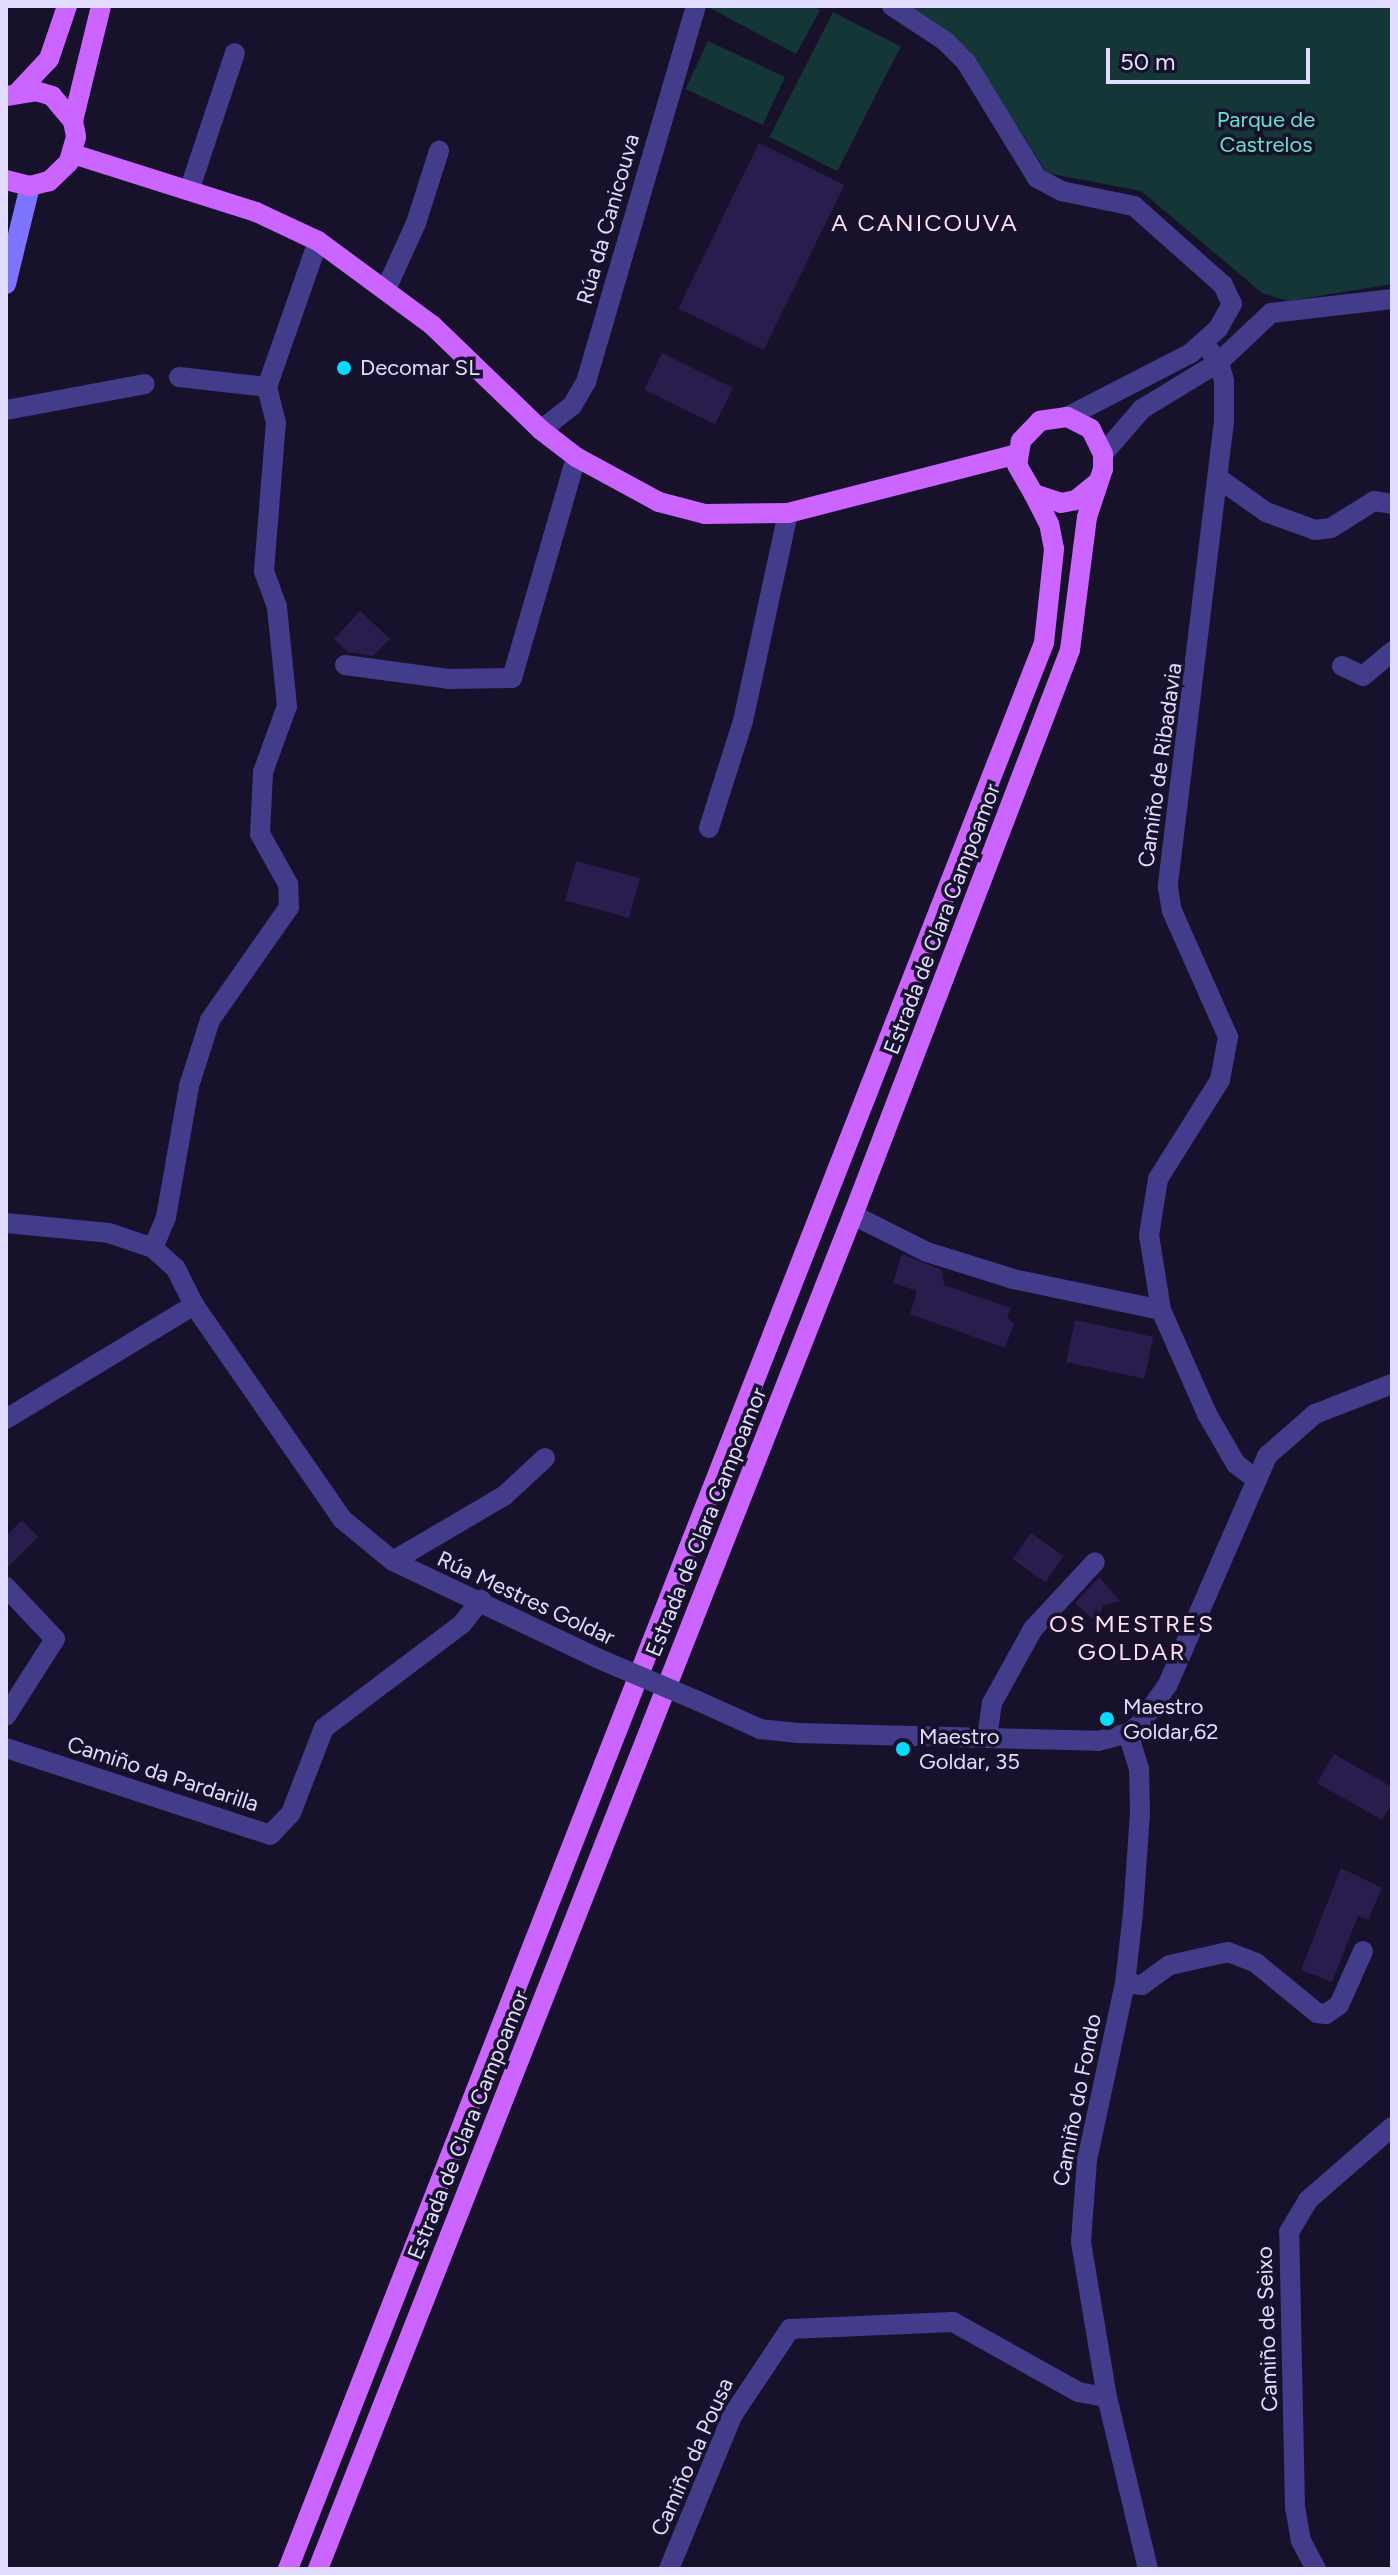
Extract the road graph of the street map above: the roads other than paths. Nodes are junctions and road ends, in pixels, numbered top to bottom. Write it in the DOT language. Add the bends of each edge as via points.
graph roads {
  1 [pos="67,6"];
  2 [pos="101,6"];
  3 [pos="696,6"];
  4 [pos="892,6"];
  5 [pos="235,53"];
  6 [pos="12,94"];
  7 [pos="73,121"];
  8 [pos="439,151"];
  9 [pos="73,154"];
  10 [pos="6,180"];
  11 [pos="30,186"];
  12 [pos="190,188"];
  13 [pos="318,241"];
  14 [pos="6,284"];
  15 [pos="387,287"];
  16 [pos="1392,299"];
  17 [pos="1232,304"];
  18 [pos="1271,313"];
  19 [pos="1204,344"];
  20 [pos="1219,362"];
  21 [pos="179,377"];
  22 [pos="145,384"];
  23 [pos="267,387"];
  24 [pos="6,410"];
  25 [pos="1067,417"];
  26 [pos="541,430"];
  27 [pos="1017,454"];
  28 [pos="1103,454"];
  29 [pos="576,457"];
  30 [pos="1218,478"];
  31 [pos="1098,482"];
  32 [pos="1034,494"];
  33 [pos="1392,504"];
  34 [pos="788,513"];
  35 [pos="1392,652"];
  36 [pos="345,665"];
  37 [pos="1342,666"];
  38 [pos="709,828"];
  39 [pos="853,1215"];
  40 [pos="6,1223"];
  41 [pos="153,1248"];
  42 [pos="194,1305"];
  43 [pos="1161,1310"];
  44 [pos="1392,1384"];
  45 [pos="6,1419"];
  46 [pos="545,1458"];
  47 [pos="1256,1479"];
  48 [pos="393,1561"];
  49 [pos="1095,1562"];
  50 [pos="6,1587"];
  51 [pos="481,1600"];
  52 [pos="6,1716"];
  53 [pos="1128,1733"];
  54 [pos="987,1738"];
  55 [pos="6,1748"];
  56 [pos="1363,1951"];
  57 [pos="1125,1983"];
  58 [pos="1392,2127"];
  59 [pos="1107,2397"];
  60 [pos="288,2569"];
  61 [pos="318,2569"];
  62 [pos="669,2569"];
  63 [pos="1148,2569"];
  64 [pos="1316,2569"];
  1 -- 6 [label="main road" via="49,59"];
  2 -- 7 [label="main road"];
  3 -- 26 [label="street, Rúa da Canicouva" via="586,382 572,406"];
  4 -- 17 [label="street" via="945,41 966,62 1037,178 1061,191 1134,206 1223,285"];
  5 -- 12 [label="street"];
  6 -- 7 [label="main road" via="52,96"];
  7 -- 9 [label="main road"];
  8 -- 15 [label="street" via="416,223"];
  9 -- 11 [label="main road" via="57,176"];
  9 -- 12 [label="main road"];
  10 -- 11 [label="main road"];
  11 -- 14 [label="main road"];
  12 -- 13 [label="main road"];
  13 -- 15 [label="main road"];
  13 -- 23 [label="street"];
  15 -- 26 [label="main road"];
  16 -- 18 [label="street"];
  17 -- 18 [label="street" via="1251,313"];
  17 -- 19 [label="street" via="1228,318"];
  18 -- 20 [label="street"];
  19 -- 20 [label="street"];
  19 -- 25 [label="street"];
  20 -- 28 [label="street" via="1142,409"];
  20 -- 30 [label="street, Camiño de Ribadavia" via="1225,394"];
  21 -- 23 [label="street"];
  22 -- 24 [label="street"];
  23 -- 41 [label="street" via="276,423 264,571 277,607 287,706 263,772 260,834 288,884 289,907 210,1020 189,1086 166,1217"];
  25 -- 27 [label="main road" via="1040,421 1029,429"];
  25 -- 28 [label="main road" via="1091,429"];
  26 -- 29 [label="main road"];
  27 -- 32 [label="main road, Estrada de Clara Campoamor" via="1020,476"];
  27 -- 34 [label="main road"];
  28 -- 31 [label="main road, Estrada de Clara Campoamor"];
  29 -- 34 [label="main road" via="659,502 705,514"];
  29 -- 36 [label="street" via="512,678 448,679"];
  30 -- 33 [label="street" via="1266,512 1315,530 1331,528 1374,501"];
  30 -- 43 [label="street, Camiño de Ribadavia" via="1168,887 1172,911 1228,1037 1220,1080 1158,1179 1149,1235"];
  31 -- 32 [label="main road" via="1076,500 1047,501"];
  31 -- 39 [label="main road, Estrada de Clara Campoamor" via="1087,517 1070,650"];
  32 -- 60 [label="main road, Estrada de Clara Campoamor" via="1054,549 1044,643"];
  34 -- 38 [label="street" via="739,734"];
  35 -- 37 [label="street" via="1363,676"];
  39 -- 43 [label="street" via="927,1252 1013,1279"];
  39 -- 61 [label="main road, Estrada de Clara Campoamor"];
  40 -- 41 [label="street, Rúa Mestres Goldar" via="109,1233"];
  41 -- 42 [label="street, Rúa Mestres Goldar" via="176,1269"];
  42 -- 45 [label="street"];
  42 -- 48 [label="street, Rúa Mestres Goldar" via="342,1519"];
  43 -- 47 [label="street, Camiño de Ribadavia" via="1207,1414 1236,1464"];
  44 -- 47 [label="street" via="1298,1425 1267,1456"];
  46 -- 48 [label="street, Rúa Mestres Goldar" via="504,1496"];
  47 -- 53 [label="street" via="1168,1684"];
  48 -- 51 [label="street, Rúa Mestres Goldar"];
  49 -- 54 [label="street" via="1033,1629 992,1703"];
  50 -- 52 [label="street" via="55,1639"];
  51 -- 54 [label="street, Rúa Mestres Goldar, bridge" via="760,1729"];
  51 -- 55 [label="street, Camiño da Pardarilla" via="462,1624 324,1728 291,1813 270,1835"];
  53 -- 54 [label="street, Rúa Mestres Goldar" via="1098,1741"];
  53 -- 57 [label="street, Camiño do Fondo" via="1139,1768 1140,1813"];
  56 -- 57 [label="street" via="1339,2005 1326,2014 1317,2013 1256,1963 1228,1952 1170,1965 1142,1985"];
  57 -- 59 [label="street, Camiño do Fondo" via="1081,2205 1081,2242"];
  58 -- 64 [label="street, Camiño de Seixo" via="1308,2200 1289,2232 1295,2508 1301,2541"];
  59 -- 62 [label="street, Camiño da Pousa" via="1078,2392 953,2322 790,2329 732,2416"];
  59 -- 63 [label="street, Camiño do Fondo"];
}
